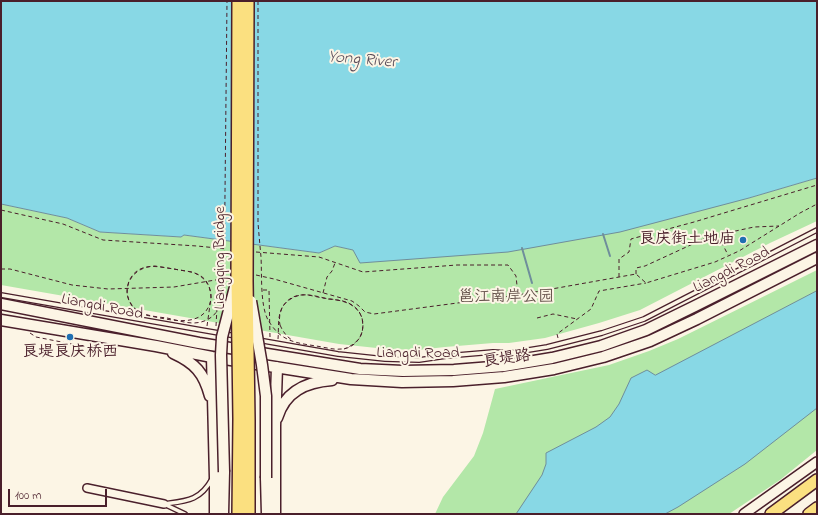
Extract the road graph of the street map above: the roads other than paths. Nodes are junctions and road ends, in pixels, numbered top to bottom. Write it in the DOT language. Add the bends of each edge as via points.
graph roads {
  1 [pos="238,1"];
  2 [pos="248,1"];
  3 [pos="817,230"];
  4 [pos="817,245"];
  5 [pos="817,258"];
  6 [pos="779,264"];
  7 [pos="785,274"];
  8 [pos="242,278"];
  9 [pos="1,295"];
  10 [pos="1,304"];
  11 [pos="1,320"];
  12 [pos="239,337"];
  13 [pos="246,338"];
  14 [pos="156,346"];
  15 [pos="212,357"];
  16 [pos="277,367"];
  17 [pos="351,379"];
  18 [pos="214,408"];
  19 [pos="275,426"];
  20 [pos="817,462"];
  21 [pos="219,472"];
  22 [pos="817,480"];
  23 [pos="87,488"];
  24 [pos="164,504"];
  25 [pos="817,508"];
  26 [pos="186,514"];
  27 [pos="215,514"];
  28 [pos="224,514"];
  29 [pos="238,514"];
  30 [pos="249,514"];
  31 [pos="267,514"];
  32 [pos="275,514"];
  33 [pos="744,514"];
  34 [pos="771,514"];
  35 [pos="809,514"];
  1 -- 8 [label="main road, Liangqing Bridge, bridge"];
  2 -- 8 [label="main road, Liangqing Bridge, bridge"];
  3 -- 13 [label="lane" via="644,319 547,347 510,353 494,352 419,360 385,359 338,354"];
  4 -- 6 [label="main road, Liangdi Road"];
  5 -- 7 [label="main road, 良堤路"];
  6 -- 7 [label="main road"];
  6 -- 10 [label="main road, Liangdi Road" via="646,330 601,346 504,366 454,370 360,369 199,343"];
  7 -- 17 [label="main road, 良堤路" via="650,341 603,357 554,369 504,377 453,381"];
  8 -- 21 [label="main road, bridge" via="222,337"];
  8 -- 29 [label="main road, Liangqing Bridge, bridge"];
  8 -- 30 [label="main road, Liangqing Bridge, bridge" via="249,420"];
  8 -- 31 [label="main road, bridge" via="262,365 266,396"];
  9 -- 12 [label="lane"];
  11 -- 14 [label="main road, Liangdi Road"];
  14 -- 15 [label="main road, 良堤路"];
  14 -- 18 [label="main road" via="193,364 208,387"];
  15 -- 16 [label="main road, 良堤路"];
  15 -- 18 [label="main road"];
  16 -- 17 [label="main road, 良堤路"];
  16 -- 19 [label="main road"];
  17 -- 19 [label="main road" via="318,381 294,392 280,410"];
  18 -- 21 [label="main road"];
  19 -- 32 [label="main road"];
  20 -- 33 [label="street"];
  21 -- 24 [label="lane" via="196,497 188,501"];
  21 -- 27 [label="main road"];
  21 -- 28 [label="main road"];
  22 -- 34 [label="main road"];
  23 -- 24 [label="street"];
  24 -- 26 [label="lane"];
  25 -- 35 [label="main road"];
}
